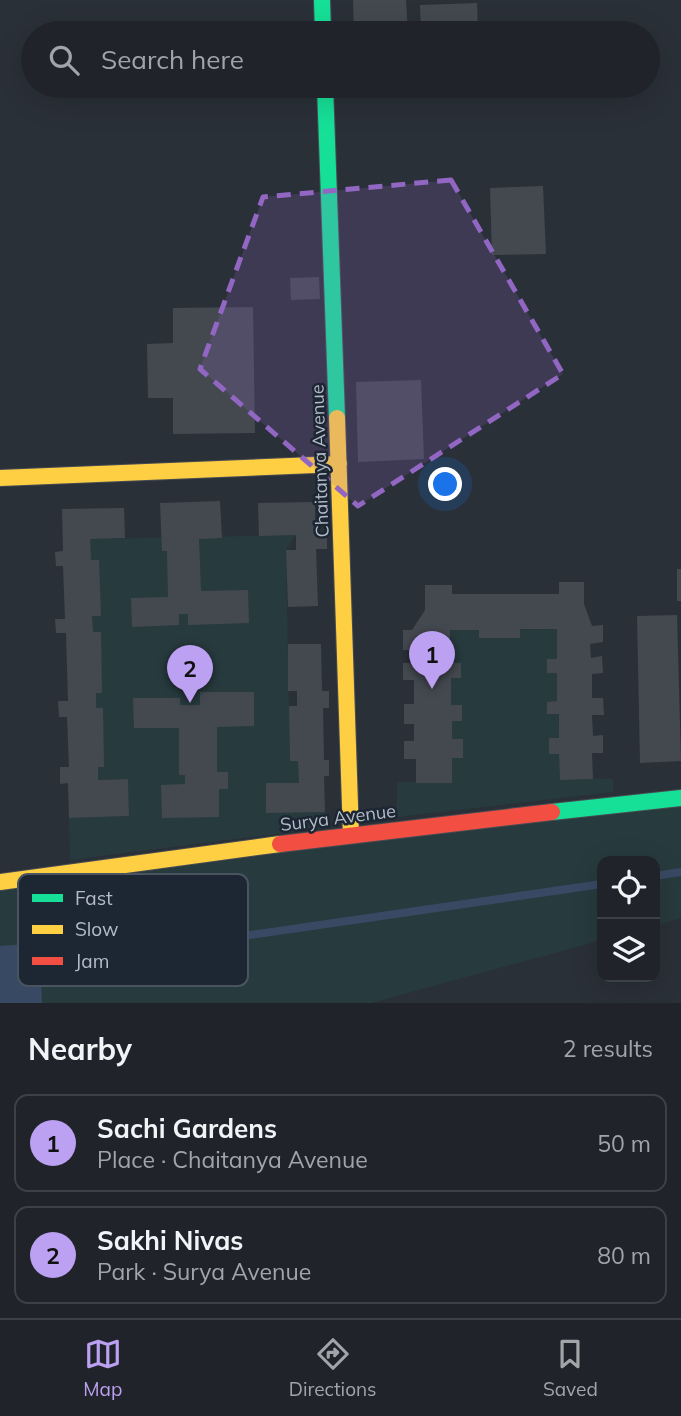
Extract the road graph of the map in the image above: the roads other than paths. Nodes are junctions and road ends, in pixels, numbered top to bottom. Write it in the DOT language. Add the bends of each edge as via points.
graph roads {
  1 [pos="322,0"];
  2 [pos="323,21"];
  3 [pos="325,98"];
  4 [pos="339,464"];
  5 [pos="0,478"];
  6 [pos="681,798"];
  7 [pos="351,835"];
  8 [pos="60,874"];
  9 [pos="18,880"];
  10 [pos="0,882"];
  1 -- 2 [label="street"];
  3 -- 4 [label="street, Chaitanya Avenue"];
  4 -- 5 [label="street"];
  4 -- 7 [label="street, Chaitanya Avenue"];
  6 -- 7 [label="street, Surya Avenue"];
  7 -- 8 [label="street, Surya Avenue"];
  9 -- 10 [label="street, Surya Avenue"];
}
